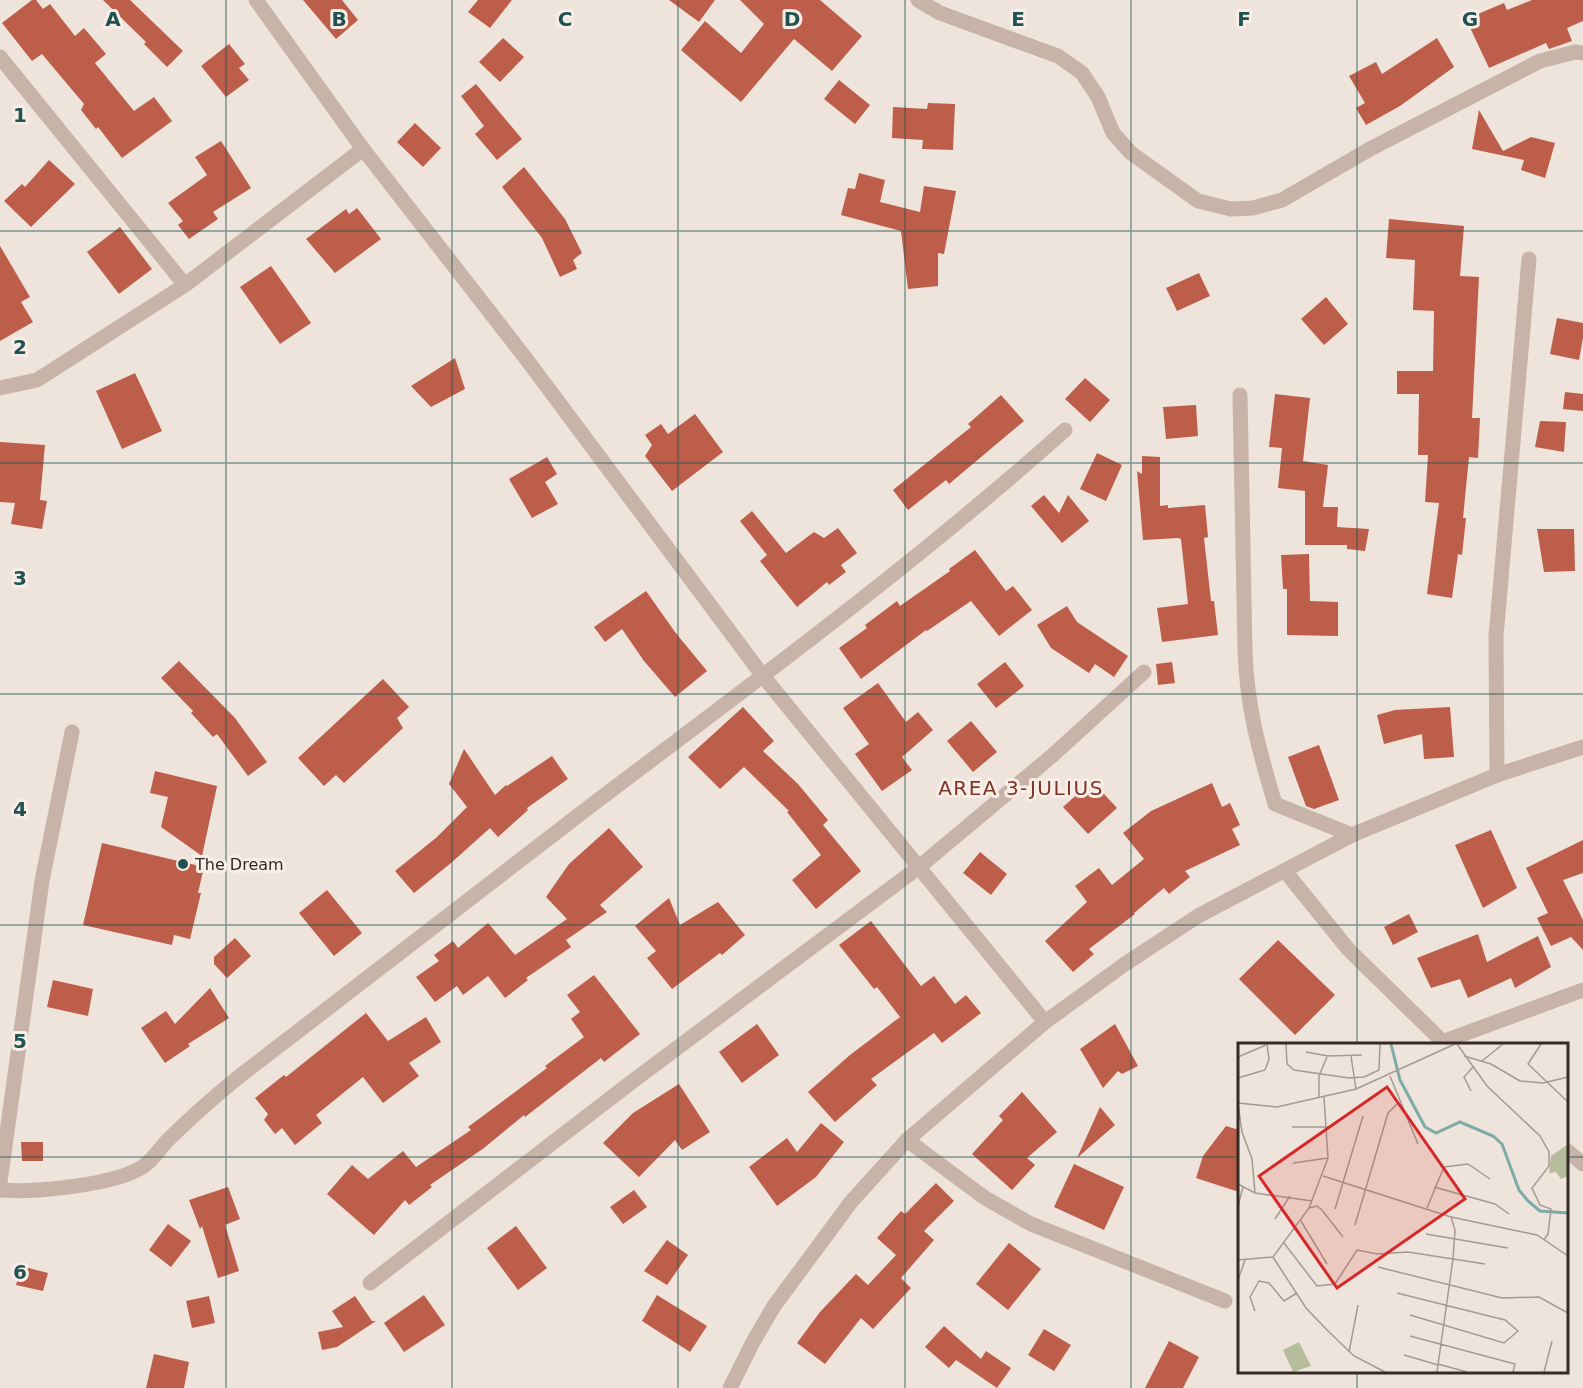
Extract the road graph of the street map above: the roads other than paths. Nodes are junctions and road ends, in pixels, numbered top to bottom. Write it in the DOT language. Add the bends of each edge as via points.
graph roads {
  1 [pos="256,0"];
  2 [pos="918,0"];
  3 [pos="1583,52"];
  4 [pos="0,57"];
  5 [pos="363,149"];
  6 [pos="1528,259"];
  7 [pos="186,285"];
  8 [pos="0,388"];
  9 [pos="1240,395"];
  10 [pos="1065,430"];
  11 [pos="1144,672"];
  12 [pos="763,676"];
  13 [pos="72,732"];
  14 [pos="1583,747"];
  15 [pos="1497,775"];
  16 [pos="1352,835"];
  17 [pos="919,867"];
  18 [pos="1285,871"];
  19 [pos="1583,990"];
  20 [pos="1045,1022"];
  21 [pos="1444,1043"];
  22 [pos="907,1140"];
  23 [pos="1568,1152"];
  24 [pos="1583,1164"];
  25 [pos="0,1182"];
  26 [pos="0,1190"];
  27 [pos="370,1283"];
  28 [pos="1225,1300"];
  29 [pos="730,1388"];
  1 -- 5 [label="street"];
  2 -- 3 [label="street" via="940,14 1058,56 1082,73 1098,97 1113,133 1131,153 1198,201 1231,209 1282,200 1370,149 1540,61"];
  4 -- 7 [label="street"];
  5 -- 7 [label="street"];
  5 -- 12 [label="street" via="524,356"];
  6 -- 15 [label="street" via="1496,636"];
  7 -- 8 [label="street" via="37,380"];
  9 -- 16 [label="street" via="1246,690 1256,741 1275,804"];
  10 -- 12 [label="street" via="896,573"];
  11 -- 17 [label="street" via="1053,755"];
  12 -- 17 [label="street"];
  12 -- 26 [label="street" via="236,1079 140,1169 105,1180 44,1190"];
  13 -- 25 [label="street" via="42,881"];
  14 -- 15 [label="street"];
  15 -- 16 [label="street"];
  16 -- 18 [label="street"];
  17 -- 20 [label="street"];
  17 -- 27 [label="street"];
  18 -- 20 [label="street" via="1198,916"];
  18 -- 21 [label="street" via="1348,949"];
  19 -- 21 [label="street"];
  20 -- 22 [label="street"];
  22 -- 28 [label="street" via="1016,1216"];
  22 -- 29 [label="street" via="851,1202 796,1275 753,1342"];
  23 -- 24 [label="street"];
}
